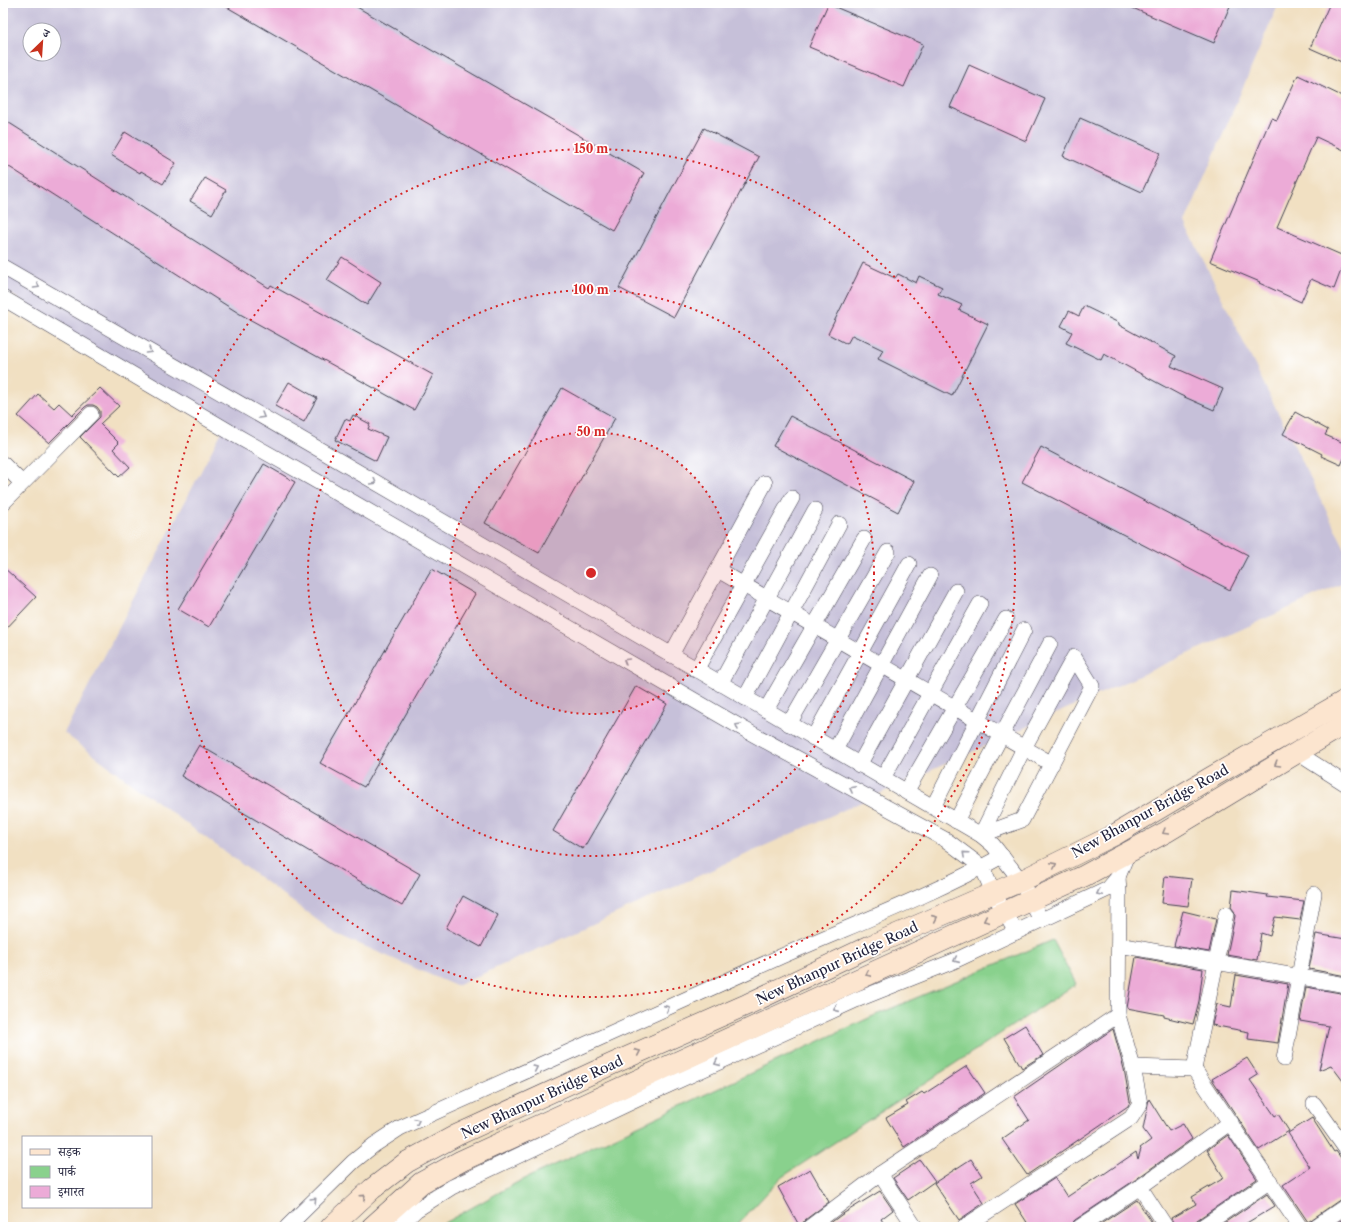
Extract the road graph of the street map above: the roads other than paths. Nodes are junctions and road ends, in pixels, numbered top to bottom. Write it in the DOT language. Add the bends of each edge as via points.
graph roads {
  1 [pos="3,267"];
  2 [pos="3,298"];
  3 [pos="91,414"];
  4 [pos="3,464"];
  5 [pos="765,482"];
  6 [pos="22,483"];
  7 [pos="792,498"];
  8 [pos="3,503"];
  9 [pos="815,510"];
  10 [pos="839,524"];
  11 [pos="864,539"];
  12 [pos="888,552"];
  13 [pos="909,564"];
  14 [pos="718,570"];
  15 [pos="930,576"];
  16 [pos="744,584"];
  17 [pos="956,591"];
  18 [pos="767,598"];
  19 [pos="980,604"];
  20 [pos="792,612"];
  21 [pos="1006,619"];
  22 [pos="814,626"];
  23 [pos="1024,630"];
  24 [pos="838,640"];
  25 [pos="1050,644"];
  26 [pos="860,652"];
  27 [pos="671,655"];
  28 [pos="882,665"];
  29 [pos="696,670"];
  30 [pos="907,680"];
  31 [pos="720,684"];
  32 [pos="931,693"];
  33 [pos="745,698"];
  34 [pos="1346,700"];
  35 [pos="955,708"];
  36 [pos="766,710"];
  37 [pos="977,721"];
  38 [pos="1346,722"];
  39 [pos="789,724"];
  40 [pos="1002,735"];
  41 [pos="813,738"];
  42 [pos="1024,748"];
  43 [pos="1301,749"];
  44 [pos="835,750"];
  45 [pos="1052,764"];
  46 [pos="859,765"];
  47 [pos="883,778"];
  48 [pos="1346,784"];
  49 [pos="906,792"];
  50 [pos="932,807"];
  51 [pos="956,821"];
  52 [pos="981,835"];
  53 [pos="1128,852"];
  54 [pos="1002,856"];
  55 [pos="982,868"];
  56 [pos="1118,877"];
  57 [pos="1021,881"];
  58 [pos="993,892"];
  59 [pos="1314,894"];
  60 [pos="1031,900"];
  61 [pos="1005,911"];
  62 [pos="1226,914"];
  63 [pos="1041,920"];
  64 [pos="1016,932"];
  65 [pos="1119,945"];
  66 [pos="1217,963"];
  67 [pos="1300,976"];
  68 [pos="1346,985"];
  69 [pos="1118,1015"];
  70 [pos="1284,1059"];
  71 [pos="1132,1067"];
  72 [pos="1194,1068"];
  73 [pos="1314,1104"];
  74 [pos="1231,1122"];
  75 [pos="1346,1149"];
  76 [pos="880,1174"];
  77 [pos="1270,1181"];
  78 [pos="1140,1187"];
  79 [pos="1346,1206"];
  80 [pos="332,1225"];
  81 [pos="287,1227"];
  82 [pos="372,1227"];
  83 [pos="398,1227"];
  84 [pos="810,1227"];
  85 [pos="916,1227"];
  86 [pos="964,1227"];
  87 [pos="1080,1227"];
  88 [pos="1166,1227"];
  89 [pos="1202,1227"];
  90 [pos="1300,1227"];
  91 [pos="1315,1227"];
  1 -- 27 [label="street, one-way"];
  55 -- 2 [label="street, one-way" via="946,840 742,728"];
  3 -- 6 [label="street"];
  4 -- 6 [label="street"];
  5 -- 14 [label="street"];
  6 -- 8 [label="street"];
  7 -- 16 [label="street"];
  9 -- 18 [label="street"];
  10 -- 20 [label="street"];
  11 -- 22 [label="street"];
  12 -- 24 [label="street"];
  13 -- 26 [label="street"];
  14 -- 16 [label="street"];
  14 -- 27 [label="street"];
  15 -- 28 [label="street"];
  16 -- 18 [label="street"];
  16 -- 29 [label="street"];
  17 -- 30 [label="street"];
  18 -- 20 [label="street"];
  18 -- 31 [label="street"];
  19 -- 32 [label="street"];
  20 -- 22 [label="street"];
  20 -- 33 [label="street"];
  21 -- 35 [label="street"];
  22 -- 24 [label="street"];
  22 -- 36 [label="street"];
  23 -- 37 [label="street"];
  24 -- 26 [label="street"];
  24 -- 39 [label="street"];
  25 -- 40 [label="street"];
  26 -- 28 [label="street"];
  26 -- 41 [label="street"];
  27 -- 29 [label="street"];
  28 -- 30 [label="street"];
  28 -- 44 [label="street"];
  29 -- 31 [label="street"];
  30 -- 32 [label="street"];
  30 -- 46 [label="street"];
  31 -- 33 [label="street"];
  32 -- 35 [label="street"];
  32 -- 47 [label="street"];
  33 -- 36 [label="street"];
  57 -- 34 [label="street, New Bhanpur Bridge Road, one-way" via="1116,834"];
  35 -- 37 [label="street"];
  35 -- 49 [label="street"];
  36 -- 39 [label="street"];
  37 -- 40 [label="street"];
  37 -- 50 [label="street"];
  38 -- 43 [label="street, New Bhanpur Bridge Road"];
  39 -- 41 [label="street"];
  40 -- 42 [label="street"];
  40 -- 51 [label="street"];
  41 -- 44 [label="street"];
  42 -- 45 [label="street"];
  42 -- 45 [label="street" via="1074,657 1092,686"];
  42 -- 52 [label="street"];
  43 -- 48 [label="street" via="1307,759"];
  43 -- 53 [label="street, New Bhanpur Bridge Road, one-way" via="1166,832"];
  44 -- 46 [label="street"];
  45 -- 52 [label="street" via="1022,820"];
  46 -- 47 [label="street"];
  47 -- 49 [label="street"];
  49 -- 50 [label="street"];
  50 -- 51 [label="street"];
  51 -- 52 [label="street"];
  52 -- 54 [label="street"];
  53 -- 56 [label="street"];
  53 -- 60 [label="street, New Bhanpur Bridge Road"];
  54 -- 55 [label="street"];
  54 -- 57 [label="street"];
  55 -- 58 [label="street"];
  81 -- 55 [label="street, one-way" via="353,1162 400,1128"];
  56 -- 63 [label="street, one-way" via="1108,889"];
  56 -- 65 [label="street"];
  57 -- 58 [label="street, New Bhanpur Bridge Road"];
  57 -- 60 [label="street"];
  58 -- 61 [label="street"];
  80 -- 58 [label="street, New Bhanpur Bridge Road, one-way" via="372,1189 408,1162 457,1135"];
  59 -- 67 [label="street"];
  60 -- 61 [label="street, New Bhanpur Bridge Road"];
  60 -- 63 [label="street"];
  61 -- 64 [label="street"];
  61 -- 82 [label="street, New Bhanpur Bridge Road, one-way" via="461,1161 421,1184"];
  62 -- 66 [label="street"];
  63 -- 64 [label="street"];
  64 -- 83 [label="street, one-way" via="669,1084 459,1184 416,1210"];
  65 -- 66 [label="street"];
  65 -- 69 [label="street"];
  66 -- 67 [label="street"];
  66 -- 72 [label="street"];
  67 -- 68 [label="street"];
  67 -- 70 [label="street"];
  69 -- 71 [label="street"];
  69 -- 76 [label="street"];
  71 -- 72 [label="street"];
  71 -- 86 [label="street" via="1140,1104 1131,1118"];
  72 -- 74 [label="street"];
  73 -- 75 [label="street"];
  74 -- 77 [label="street"];
  74 -- 78 [label="street"];
  76 -- 84 [label="street"];
  76 -- 85 [label="street"];
  77 -- 89 [label="street"];
  77 -- 90 [label="street"];
  78 -- 87 [label="street"];
  78 -- 88 [label="street"];
  79 -- 91 [label="street"];
}
